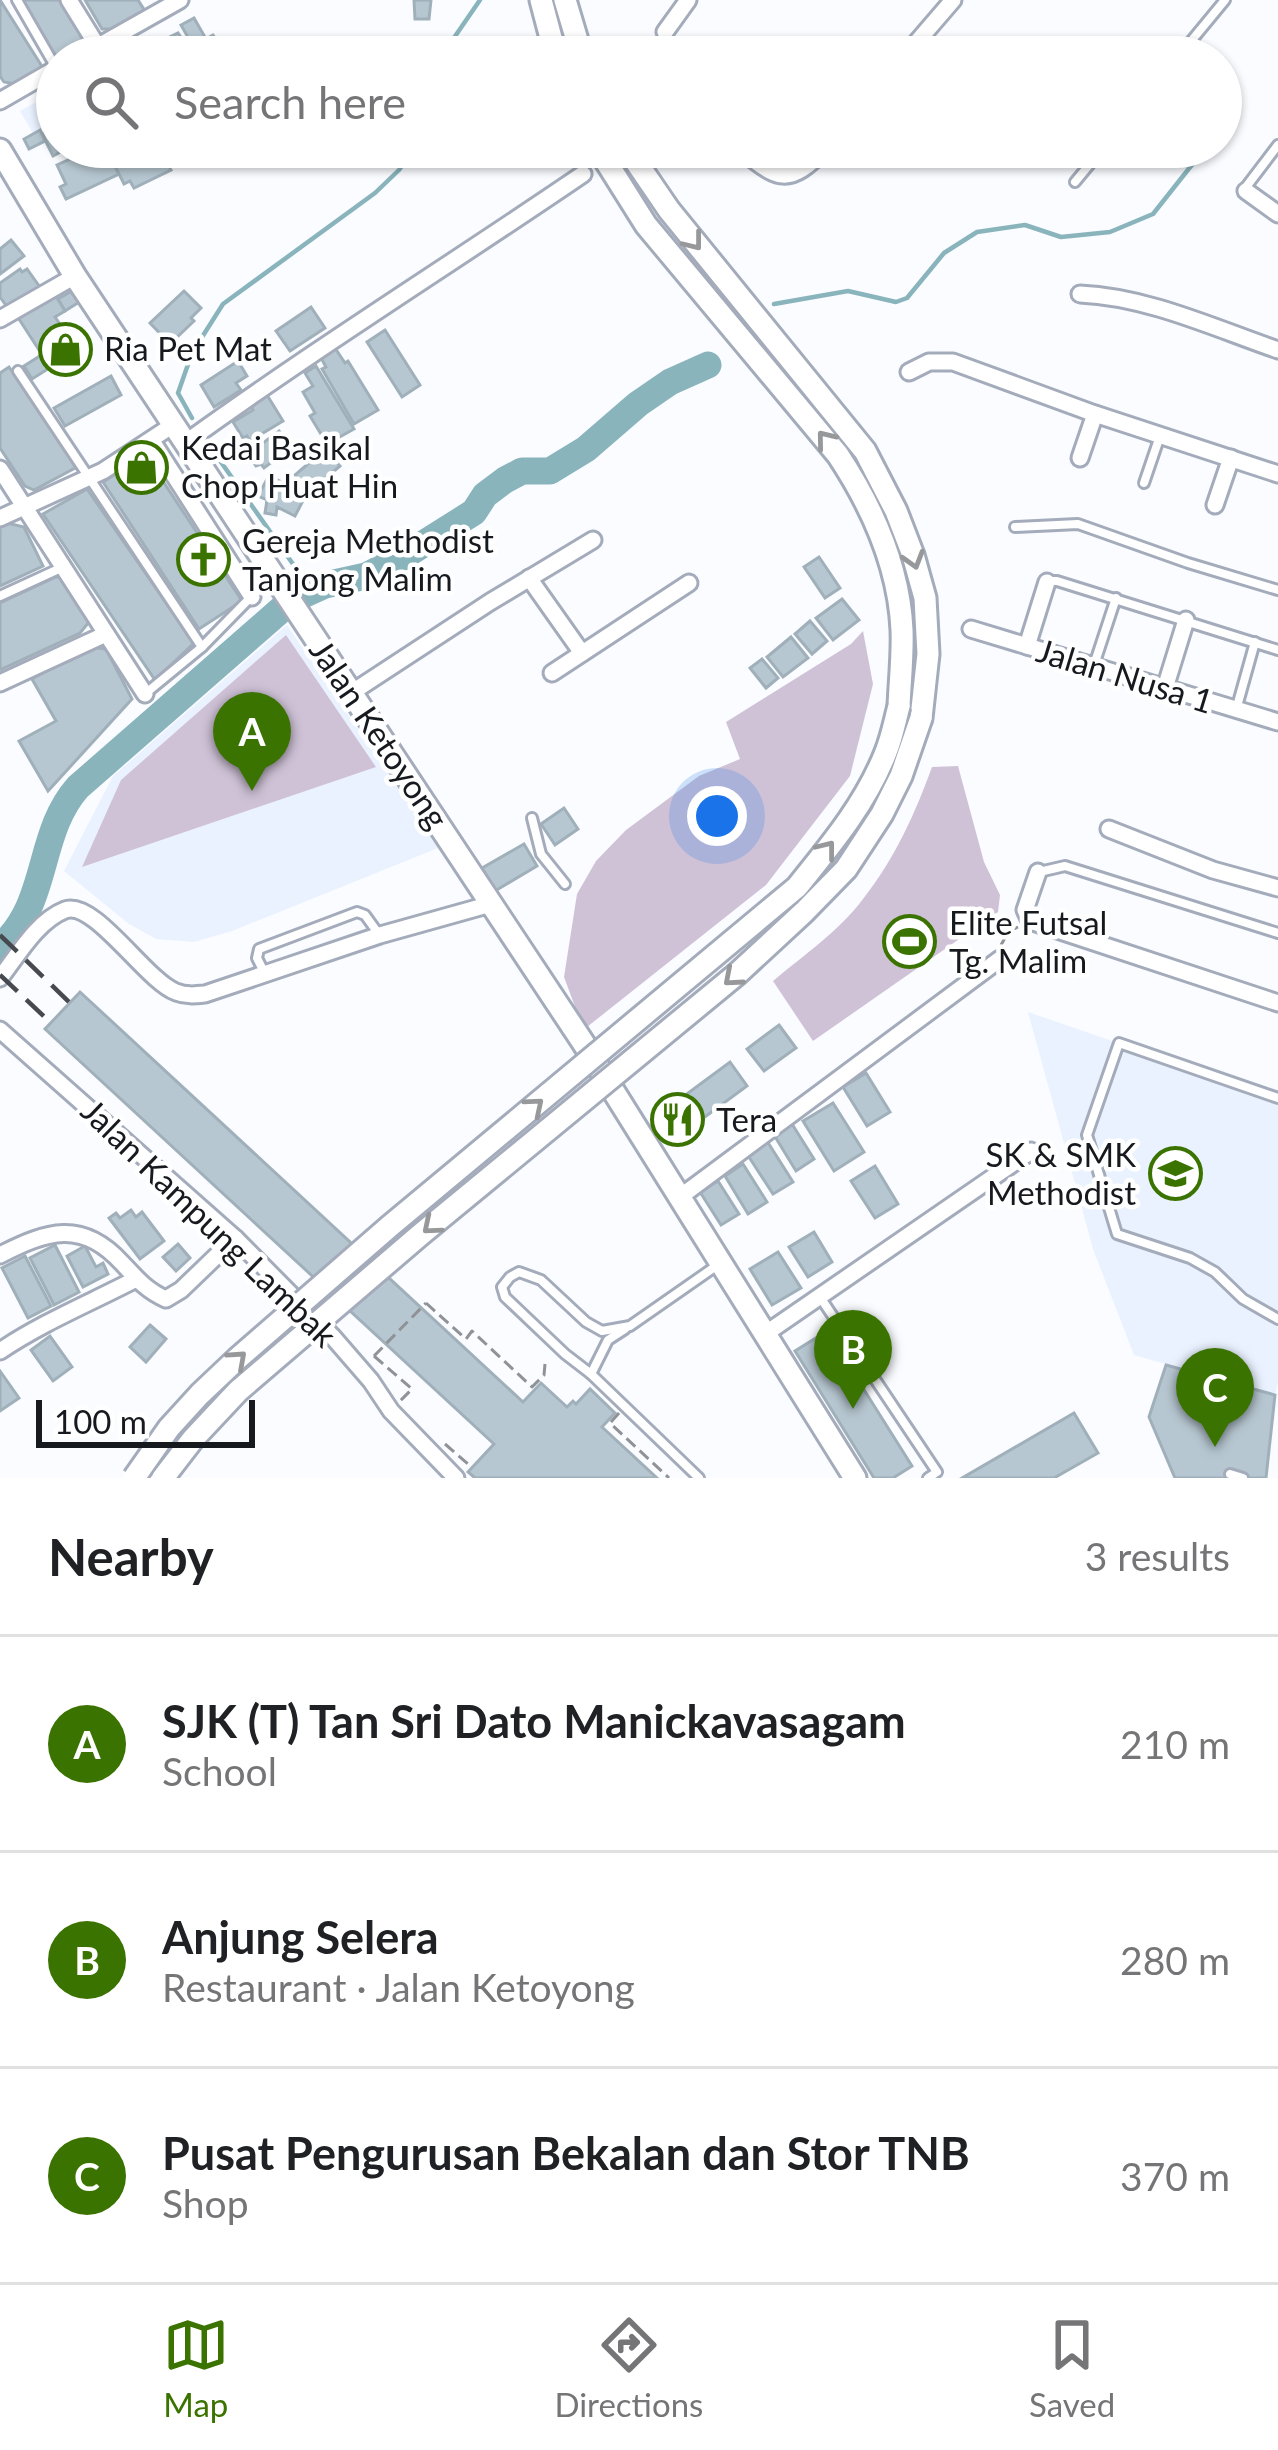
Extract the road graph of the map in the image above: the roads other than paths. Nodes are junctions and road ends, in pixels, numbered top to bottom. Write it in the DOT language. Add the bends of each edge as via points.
graph roads {
  1 [pos="16,0"];
  2 [pos="69,0"];
  3 [pos="180,0"];
  4 [pos="542,0"];
  5 [pos="565,0"];
  6 [pos="688,0"];
  7 [pos="953,0"];
  8 [pos="1225,0"];
  9 [pos="665,32"];
  10 [pos="38,36"];
  11 [pos="91,36"];
  12 [pos="117,36"];
  13 [pos="551,36"];
  14 [pos="576,36"];
  15 [pos="922,36"];
  16 [pos="1195,36"];
  17 [pos="36,79"];
  18 [pos="2,97"];
  19 [pos="1278,145"];
  20 [pos="0,150"];
  21 [pos="610,168"];
  22 [pos="641,168"];
  23 [pos="763,168"];
  24 [pos="802,168"];
  25 [pos="1087,168"];
  26 [pos="583,174"];
  27 [pos="1075,182"];
  28 [pos="1246,191"];
  29 [pos="1278,214"];
  30 [pos="75,276"];
  31 [pos="1080,294"];
  32 [pos="0,319"];
  33 [pos="1278,350"];
  34 [pos="18,370"];
  35 [pos="909,372"];
  36 [pos="1095,414"];
  37 [pos="179,434"];
  38 [pos="1161,435"];
  39 [pos="152,441"];
  40 [pos="1080,458"];
  41 [pos="1231,458"];
  42 [pos="0,470"];
  43 [pos="1278,474"];
  44 [pos="88,477"];
  45 [pos="1144,483"];
  46 [pos="1215,505"];
  47 [pos="24,507"];
  48 [pos="0,518"];
  49 [pos="1015,527"];
  50 [pos="593,540"];
  51 [pos="63,567"];
  52 [pos="529,578"];
  53 [pos="1047,582"];
  54 [pos="689,583"];
  55 [pos="1278,590"];
  56 [pos="0,596"];
  57 [pos="252,597"];
  58 [pos="1116,598"];
  59 [pos="1186,620"];
  60 [pos="971,629"];
  61 [pos="106,634"];
  62 [pos="1256,642"];
  63 [pos="1027,646"];
  64 [pos="202,647"];
  65 [pos="1278,650"];
  66 [pos="581,653"];
  67 [pos="1094,666"];
  68 [pos="552,673"];
  69 [pos="0,683"];
  70 [pos="1165,688"];
  71 [pos="351,693"];
  72 [pos="145,694"];
  73 [pos="1236,710"];
  74 [pos="1278,722"];
  75 [pos="532,818"];
  76 [pos="1109,829"];
  77 [pos="1038,872"];
  78 [pos="565,884"];
  79 [pos="1278,888"];
  80 [pos="491,904"];
  81 [pos="1278,933"];
  82 [pos="380,935"];
  83 [pos="1000,959"];
  84 [pos="265,973"];
  85 [pos="0,978"];
  86 [pos="1278,1003"];
  87 [pos="0,1030"];
  88 [pos="1278,1098"];
  89 [pos="1030,1151"];
  90 [pos="680,1197"];
  91 [pos="235,1238"];
  92 [pos="0,1256"];
  93 [pos="721,1263"];
  94 [pos="136,1279"];
  95 [pos="819,1296"];
  96 [pos="1278,1318"];
  97 [pos="631,1326"];
  98 [pos="765,1334"];
  99 [pos="0,1352"];
  100 [pos="592,1374"];
  101 [pos="1230,1474"];
  102 [pos="134,1478"];
  103 [pos="163,1478"];
  104 [pos="456,1478"];
  105 [pos="698,1478"];
  106 [pos="854,1478"];
  107 [pos="928,1478"];
  108 [pos="1243,1478"];
  1 -- 10 [label="lane"];
  2 -- 11 [label="street"];
  3 -- 12 [label="street"];
  4 -- 13 [label="main road"];
  5 -- 14 [label="main road"];
  6 -- 9 [label="street"];
  7 -- 15 [label="street"];
  8 -- 16 [label="lane"];
  17 -- 18 [label="street"];
  19 -- 28 [label="lane"];
  20 -- 30 [label="main road, Jalan Ketoyong"];
  102 -- 21 [label="main road, one-way, bridge" via="169,1428 237,1359 797,887 844,828 886,751 899,706 902,631 897,584 860,489 646,225"];
  22 -- 103 [label="main road, one-way, bridge" via="865,451 896,511 925,598 928,653 920,718 901,776 846,868 804,911 238,1390"];
  23 -- 24 [label="street" via="784,176"];
  25 -- 27 [label="lane"];
  26 -- 37 [label="street"];
  28 -- 29 [label="street"];
  30 -- 32 [label="street"];
  30 -- 37 [label="main road, Jalan Ketoyong"];
  31 -- 33 [label="street" via="1152,307"];
  34 -- 44 [label="lane"];
  35 -- 36 [label="street" via="953,362"];
  36 -- 38 [label="street"];
  36 -- 40 [label="street"];
  37 -- 39 [label="street"];
  37 -- 71 [label="main road, Jalan Ketoyong"];
  38 -- 41 [label="street"];
  38 -- 45 [label="lane"];
  39 -- 44 [label="street"];
  39 -- 57 [label="street"];
  41 -- 43 [label="street"];
  41 -- 46 [label="street"];
  42 -- 47 [label="street"];
  44 -- 47 [label="street"];
  44 -- 64 [label="lane"];
  47 -- 48 [label="street"];
  47 -- 51 [label="street"];
  49 -- 55 [label="lane" via="1078,524"];
  50 -- 52 [label="street"];
  51 -- 56 [label="lane"];
  51 -- 61 [label="street"];
  52 -- 66 [label="street"];
  52 -- 71 [label="street"];
  53 -- 58 [label="lane"];
  53 -- 63 [label="street"];
  54 -- 66 [label="street"];
  57 -- 64 [label="lane"];
  58 -- 59 [label="lane"];
  58 -- 67 [label="lane"];
  59 -- 62 [label="lane"];
  59 -- 70 [label="street"];
  60 -- 63 [label="street, Jalan Nusa 1"];
  61 -- 69 [label="street"];
  61 -- 72 [label="street"];
  62 -- 65 [label="lane"];
  62 -- 73 [label="lane"];
  63 -- 67 [label="street, Jalan Nusa 1"];
  64 -- 72 [label="lane"];
  66 -- 68 [label="street"];
  67 -- 70 [label="street, Jalan Nusa 1"];
  70 -- 73 [label="street, Jalan Nusa 1"];
  71 -- 80 [label="main road, Jalan Ketoyong"];
  73 -- 74 [label="street, Jalan Nusa 1"];
  75 -- 78 [label="lane" via="541,854"];
  76 -- 79 [label="street"];
  77 -- 81 [label="lane" via="1064,866"];
  77 -- 86 [label="street" via="1025,910 1030,921"];
  80 -- 82 [label="street"];
  80 -- 90 [label="main road, Jalan Ketoyong"];
  82 -- 84 [label="street"];
  82 -- 84 [label="lane" via="358,912 259,949"];
  83 -- 90 [label="street"];
  84 -- 85 [label="street" via="205,994 176,992 76,908 34,934"];
  87 -- 91 [label="street, Jalan Kampung Lambak"];
  88 -- 96 [label="lane" via="1119,1043 1087,1135 1117,1234 1190,1258"];
  89 -- 95 [label="street"];
  90 -- 93 [label="main road, Jalan Ketoyong"];
  91 -- 94 [label="street" via="166,1299"];
  91 -- 104 [label="street, Jalan Kampung Lambak"];
  92 -- 94 [label="street" via="51,1233 74,1233 107,1247"];
  93 -- 97 [label="lane"];
  93 -- 98 [label="main road, Jalan Ketoyong"];
  94 -- 99 [label="street"];
  95 -- 98 [label="street"];
  95 -- 107 [label="lane" via="937,1472"];
  97 -- 100 [label="lane" via="608,1340"];
  97 -- 100 [label="lane" via="602,1331 541,1280 510,1277 505,1298"];
  98 -- 106 [label="main road, Jalan Ketoyong"];
  100 -- 105 [label="lane"];
  101 -- 108 [label="lane"];
}
